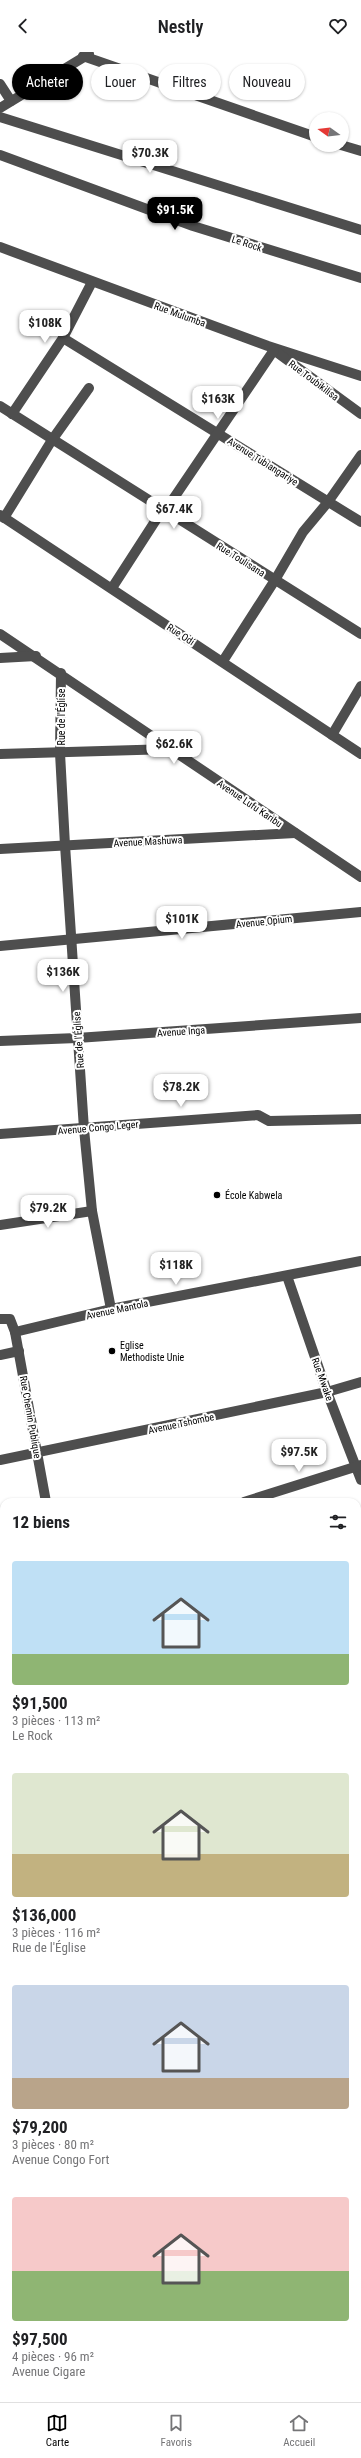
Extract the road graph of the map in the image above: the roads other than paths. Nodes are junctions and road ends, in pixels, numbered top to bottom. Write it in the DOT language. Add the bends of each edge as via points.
graph roads {
  1 [pos="88,54"];
  2 [pos="0,84"];
  3 [pos="11,101"];
  4 [pos="0,108"];
  5 [pos="0,117"];
  6 [pos="309,134"];
  7 [pos="349,147"];
  8 [pos="361,151"];
  9 [pos="0,155"];
  10 [pos="361,230"];
  11 [pos="1,249"];
  12 [pos="361,278"];
  13 [pos="92,282"];
  14 [pos="63,338"];
  15 [pos="271,348"];
  16 [pos="361,376"];
  17 [pos="89,388"];
  18 [pos="0,406"];
  19 [pos="12,414"];
  20 [pos="361,414"];
  21 [pos="218,433"];
  22 [pos="52,440"];
  23 [pos="361,455"];
  24 [pos="328,502"];
  25 [pos="164,510"];
  26 [pos="2,517"];
  27 [pos="361,522"];
  28 [pos="275,580"];
  29 [pos="112,588"];
  30 [pos="0,634"];
  31 [pos="361,634"];
  32 [pos="36,656"];
  33 [pos="0,658"];
  34 [pos="223,661"];
  35 [pos="61,673"];
  36 [pos="361,686"];
  37 [pos="332,735"];
  38 [pos="171,749"];
  39 [pos="60,753"];
  40 [pos="0,754"];
  41 [pos="361,754"];
  42 [pos="295,833"];
  43 [pos="65,845"];
  44 [pos="0,849"];
  45 [pos="361,878"];
  46 [pos="361,912"];
  47 [pos="71,940"];
  48 [pos="0,946"];
  49 [pos="361,1018"];
  50 [pos="77,1038"];
  51 [pos="0,1041"];
  52 [pos="361,1119"];
  53 [pos="84,1129"];
  54 [pos="0,1134"];
  55 [pos="92,1211"];
  56 [pos="0,1225"];
  57 [pos="361,1261"];
  58 [pos="287,1276"];
  59 [pos="111,1309"];
  60 [pos="0,1319"];
  61 [pos="15,1332"];
  62 [pos="19,1351"];
  63 [pos="0,1355"];
  64 [pos="361,1382"];
  65 [pos="327,1392"];
  66 [pos="38,1454"];
  67 [pos="0,1460"];
  68 [pos="359,1466"];
  69 [pos="361,1480"];
  70 [pos="45,1498"];
  71 [pos="257,1498"];
  1 -- 3 [label="street"];
  1 -- 6 [label="street"];
  2 -- 3 [label="street"];
  3 -- 4 [label="street"];
  5 -- 10 [label="street"];
  7 -- 8 [label="street"];
  9 -- 12 [label="street, Le Rock" via="193,226"];
  11 -- 13 [label="street, Rue Mulumba"];
  13 -- 14 [label="street"];
  13 -- 15 [label="street, Rue Mulumba"];
  14 -- 19 [label="street"];
  14 -- 21 [label="street, Avenue Tubiangariye"];
  15 -- 16 [label="street, Rue Mulumba"];
  15 -- 20 [label="street, Rue Toubikilisa"];
  15 -- 21 [label="street"];
  17 -- 22 [label="street"];
  18 -- 19 [label="street, Rue Toulisana"];
  19 -- 22 [label="street, Rue Toulisana"];
  21 -- 24 [label="street, Avenue Tubiangariye"];
  21 -- 25 [label="street"];
  22 -- 25 [label="street, Rue Toulisana"];
  22 -- 26 [label="street"];
  23 -- 24 [label="street"];
  24 -- 27 [label="street, Avenue Tubiangariye"];
  24 -- 28 [label="street" via="303,532"];
  25 -- 28 [label="street, Rue Toulisana"];
  25 -- 29 [label="street"];
  26 -- 29 [label="street, Rue Odi"];
  28 -- 31 [label="street, Rue Toulisana"];
  28 -- 34 [label="street"];
  29 -- 34 [label="street, Rue Odi"];
  30 -- 32 [label="street, Avenue Lufu Karibu"];
  32 -- 33 [label="street"];
  32 -- 35 [label="street, Avenue Lufu Karibu"];
  34 -- 37 [label="street, Rue Odi"];
  35 -- 38 [label="street, Avenue Lufu Karibu"];
  35 -- 39 [label="street, Rue de l'Église"];
  36 -- 37 [label="street"];
  37 -- 41 [label="street, Rue Odi"];
  38 -- 39 [label="street"];
  38 -- 42 [label="street, Avenue Lufu Karibu"];
  39 -- 40 [label="street"];
  39 -- 43 [label="street, Rue de l'Église"];
  42 -- 43 [label="street, Avenue Mashuwa"];
  42 -- 45 [label="street, Avenue Lufu Karibu"];
  43 -- 44 [label="street, Avenue Mashuwa"];
  43 -- 47 [label="street, Rue de l'Église"];
  46 -- 47 [label="street, Avenue Opium"];
  47 -- 48 [label="street, Avenue Opium"];
  47 -- 50 [label="street, Rue de l'Église"];
  49 -- 50 [label="street, Avenue Inga"];
  50 -- 51 [label="street, Avenue Inga"];
  50 -- 53 [label="street, Rue de l'Église"];
  52 -- 53 [label="street, Avenue Congo Leger" via="269,1121 258,1114"];
  53 -- 54 [label="street, Avenue Congo Leger"];
  53 -- 55 [label="street, Rue de l'Église"];
  55 -- 56 [label="street"];
  55 -- 59 [label="street, Rue de l'Église"];
  57 -- 58 [label="street, Avenue Mantola"];
  58 -- 59 [label="street, Avenue Mantola"];
  58 -- 65 [label="street, Rue Mwake"];
  59 -- 61 [label="street, Avenue Mantola"];
  60 -- 61 [label="street" via="10,1319"];
  61 -- 62 [label="street, Rue Chemin Publique"];
  62 -- 63 [label="street"];
  62 -- 66 [label="street, Rue Chemin Publique"];
  64 -- 65 [label="street, Avenue Tshombe"];
  65 -- 66 [label="street, Avenue Tshombe"];
  65 -- 68 [label="street, Rue Mwake"];
  66 -- 67 [label="street, Avenue Tshombe"];
  66 -- 70 [label="street, Rue Chemin Publique"];
  68 -- 69 [label="street, Rue Mwake"];
  68 -- 71 [label="street"];
}
